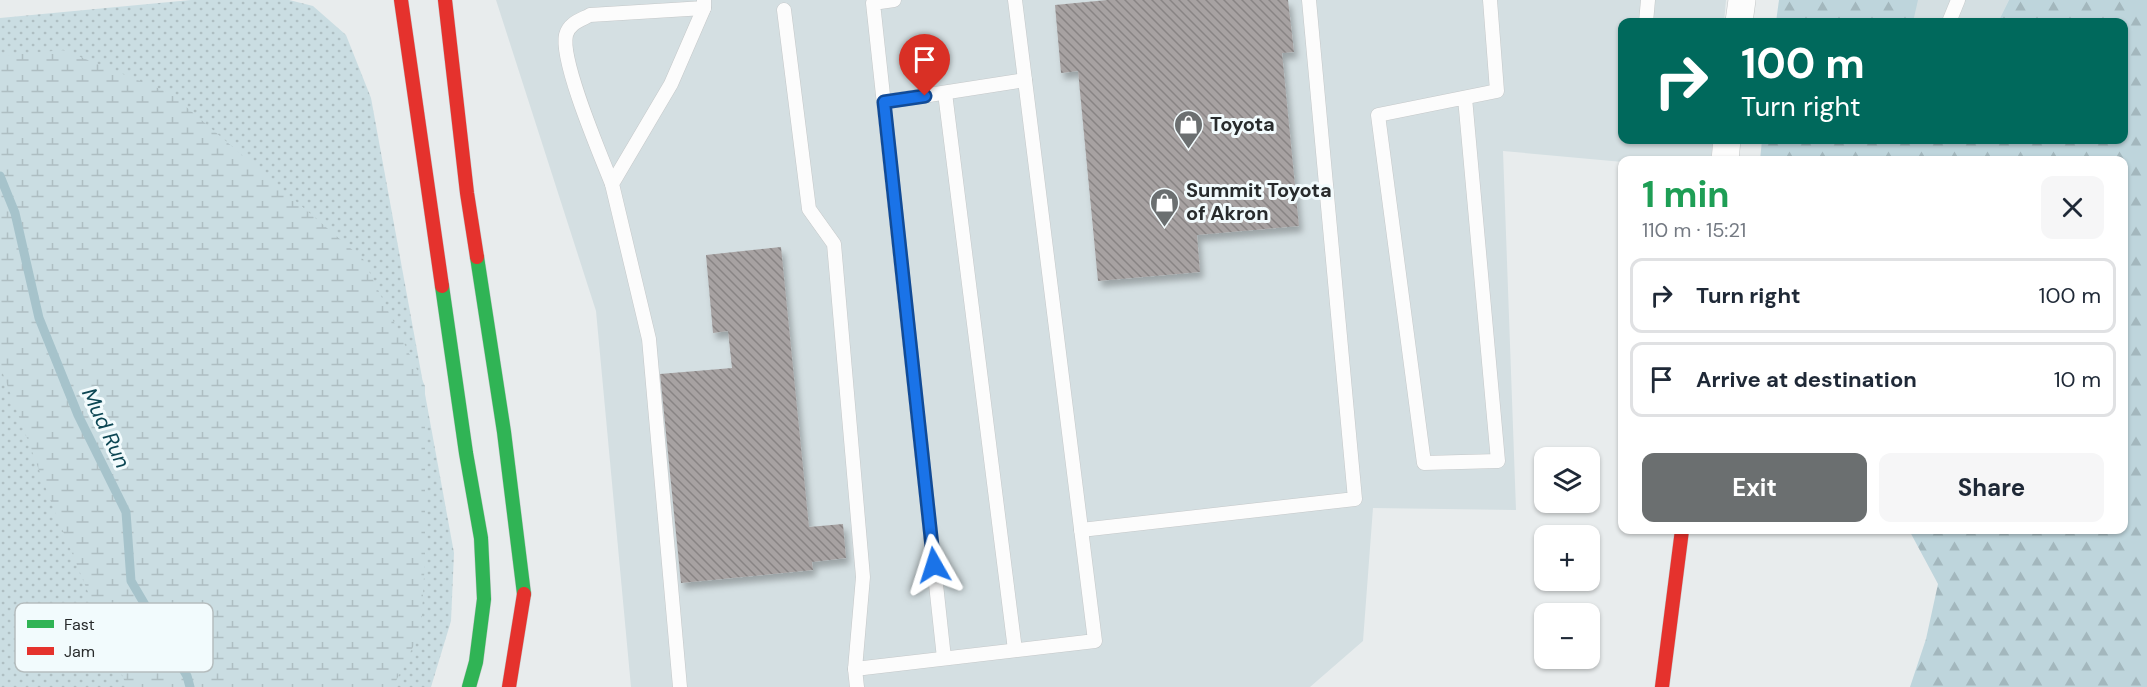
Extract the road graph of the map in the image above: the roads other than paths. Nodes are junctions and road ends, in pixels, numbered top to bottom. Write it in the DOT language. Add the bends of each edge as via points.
graph roads {
  1 [pos="401,0"];
  2 [pos="445,0"];
  3 [pos="894,0"];
  4 [pos="1015,0"];
  5 [pos="1309,0"];
  6 [pos="1490,0"];
  7 [pos="1648,0"];
  8 [pos="1742,0"];
  9 [pos="1958,0"];
  10 [pos="704,4"];
  11 [pos="784,10"];
  12 [pos="1646,18"];
  13 [pos="1740,18"];
  14 [pos="1951,18"];
  15 [pos="1025,80"];
  16 [pos="945,93"];
  17 [pos="1465,98"];
  18 [pos="884,102"];
  19 [pos="612,184"];
  20 [pos="1081,530"];
  21 [pos="1681,534"];
  22 [pos="1015,650"];
  23 [pos="944,658"];
  24 [pos="855,669"];
  25 [pos="470,687"];
  26 [pos="509,687"];
  27 [pos="680,687"];
  28 [pos="857,687"];
  29 [pos="1662,687"];
  1 -- 25 [label="main road" via="481,538 484,599"];
  2 -- 26 [label="main road" via="466,193 504,432 524,594"];
  3 -- 18 [label="lane" via="873,3"];
  4 -- 15 [label="lane"];
  5 -- 20 [label="lane" via="1355,499"];
  6 -- 17 [label="lane" via="1497,91"];
  7 -- 12 [label="lane"];
  8 -- 13 [label="street"];
  9 -- 14 [label="lane"];
  10 -- 19 [label="lane" via="671,84"];
  10 -- 19 [label="lane" via="590,15 574,23 566,33 565,47 579,97"];
  11 -- 24 [label="lane" via="809,209 834,244 863,577"];
  15 -- 16 [label="lane"];
  15 -- 20 [label="lane"];
  16 -- 18 [label="lane"];
  16 -- 22 [label="lane"];
  17 -- 17 [label="lane" via="1378,115 1424,463 1498,461"];
  18 -- 23 [label="lane"];
  19 -- 27 [label="lane" via="649,339"];
  20 -- 22 [label="lane" via="1095,641"];
  21 -- 29 [label="main road"];
  22 -- 23 [label="lane"];
  23 -- 24 [label="lane"];
  24 -- 28 [label="lane"];
}
